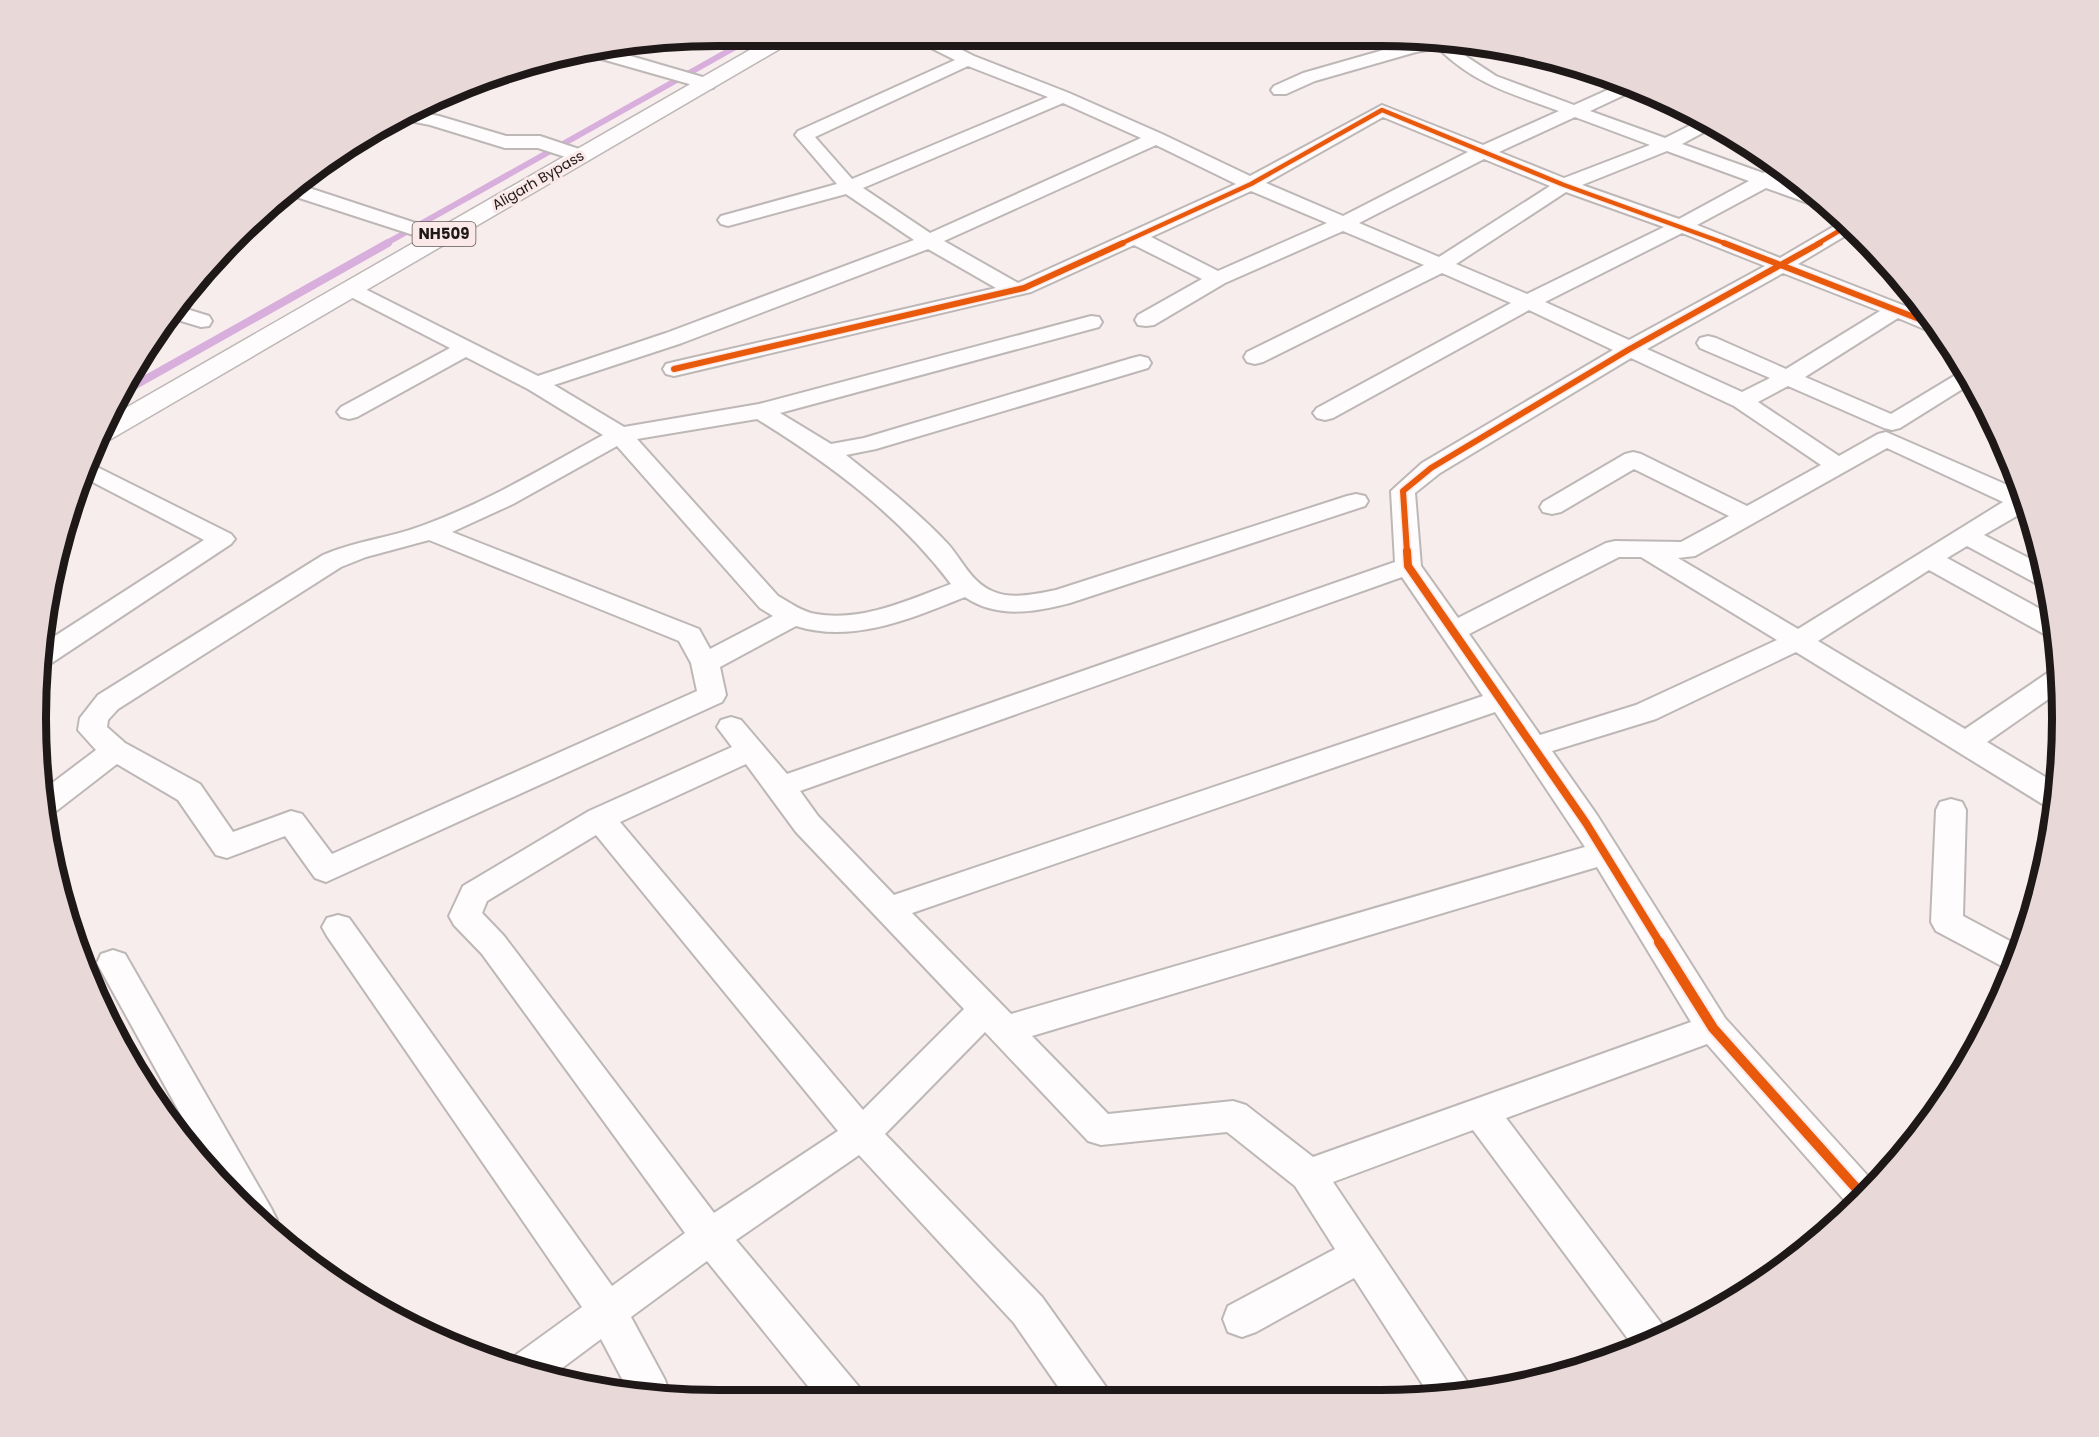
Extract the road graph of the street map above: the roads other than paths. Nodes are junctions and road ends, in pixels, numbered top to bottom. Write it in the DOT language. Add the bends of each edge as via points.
graph roads {
  1 [pos="769,46"];
  2 [pos="941,46"];
  3 [pos="1412,47"];
  4 [pos="1450,50"];
  5 [pos="609,56"];
  6 [pos="968,60"];
  7 [pos="701,82"];
  8 [pos="1280,90"];
  9 [pos="1619,91"];
  10 [pos="1063,97"];
  11 [pos="1574,111"];
  12 [pos="419,117"];
  13 [pos="1700,128"];
  14 [pos="1156,138"];
  15 [pos="1666,146"];
  16 [pos="1483,152"];
  17 [pos="577,154"];
  18 [pos="1773,177"];
  19 [pos="1251,184"];
  20 [pos="1564,185"];
  21 [pos="849,187"];
  22 [pos="1793,187"];
  23 [pos="301,192"];
  24 [pos="728,220"];
  25 [pos="1344,223"];
  26 [pos="1681,226"];
  27 [pos="1842,229"];
  28 [pos="424,231"];
  29 [pos="1134,237"];
  30 [pos="929,241"];
  31 [pos="1439,266"];
  32 [pos="1781,266"];
  33 [pos="1218,279"];
  34 [pos="352,290"];
  35 [pos="1015,290"];
  36 [pos="1528,302"];
  37 [pos="1895,311"];
  38 [pos="182,314"];
  39 [pos="1146,320"];
  40 [pos="201,321"];
  41 [pos="1922,321"];
  42 [pos="1091,322"];
  43 [pos="1708,343"];
  44 [pos="465,349"];
  45 [pos="1628,350"];
  46 [pos="1255,357"];
  47 [pos="1140,363"];
  48 [pos="674,369"];
  49 [pos="1789,377"];
  50 [pos="1961,381"];
  51 [pos="536,384"];
  52 [pos="1742,401"];
  53 [pos="761,411"];
  54 [pos="349,412"];
  55 [pos="1325,413"];
  56 [pos="115,424"];
  57 [pos="1889,431"];
  58 [pos="620,435"];
  59 [pos="827,452"];
  60 [pos="1838,466"];
  61 [pos="94,472"];
  62 [pos="2015,497"];
  63 [pos="1356,501"];
  64 [pos="2018,504"];
  65 [pos="1552,507"];
  66 [pos="1749,516"];
  67 [pos="430,532"];
  68 [pos="1965,536"];
  69 [pos="1929,559"];
  70 [pos="1683,560"];
  71 [pos="1408,566"];
  72 [pos="2037,573"];
  73 [pos="966,587"];
  74 [pos="794,616"];
  75 [pos="2046,623"];
  76 [pos="1453,631"];
  77 [pos="1798,641"];
  78 [pos="50,651"];
  79 [pos="705,663"];
  80 [pos="2051,684"];
  81 [pos="1501,700"];
  82 [pos="1966,743"];
  83 [pos="1533,747"];
  84 [pos="115,750"];
  85 [pos="782,787"];
  86 [pos="2048,792"];
  87 [pos="51,799"];
  88 [pos="1951,810"];
  89 [pos="600,819"];
  90 [pos="1605,853"];
  91 [pos="888,909"];
  92 [pos="338,927"];
  93 [pos="2009,956"];
  94 [pos="113,963"];
  95 [pos="995,1020"];
  96 [pos="1713,1028"];
  97 [pos="1480,1112"];
  98 [pos="862,1134"];
  99 [pos="1308,1175"];
  100 [pos="1859,1191"];
  101 [pos="244,1195"];
  102 [pos="710,1237"];
  103 [pos="1360,1255"];
  104 [pos="607,1311"];
  105 [pos="1242,1319"];
  106 [pos="1648,1334"];
  107 [pos="534,1365"];
  108 [pos="647,1386"];
  109 [pos="1447,1387"];
  110 [pos="836,1390"];
  111 [pos="1084,1390"];
  1 -- 7 [label="highway, Aligarh Bypass / NH509"];
  2 -- 6 [label="street"];
  3 -- 8 [label="street" via="1309,77"];
  4 -- 11 [label="street" via="1490,80"];
  5 -- 7 [label="street"];
  6 -- 10 [label="street"];
  6 -- 21 [label="street" via="804,135"];
  7 -- 17 [label="highway, Aligarh Bypass / NH509"];
  9 -- 11 [label="street"];
  10 -- 14 [label="street"];
  10 -- 21 [label="street"];
  11 -- 15 [label="street"];
  11 -- 16 [label="street"];
  12 -- 17 [label="street" via="505,142 540,142"];
  13 -- 15 [label="street"];
  14 -- 19 [label="street"];
  14 -- 30 [label="street"];
  15 -- 18 [label="street"];
  15 -- 20 [label="street"];
  16 -- 19 [label="street" via="1382,110"];
  16 -- 20 [label="street"];
  16 -- 25 [label="street"];
  17 -- 28 [label="highway, Aligarh Bypass / NH509"];
  18 -- 22 [label="street"];
  18 -- 26 [label="street"];
  19 -- 25 [label="street"];
  19 -- 29 [label="street"];
  20 -- 26 [label="street"];
  20 -- 31 [label="street"];
  21 -- 24 [label="street"];
  21 -- 30 [label="street"];
  23 -- 28 [label="street"];
  25 -- 31 [label="street"];
  25 -- 33 [label="street"];
  26 -- 32 [label="street"];
  26 -- 36 [label="street"];
  27 -- 32 [label="street"];
  28 -- 34 [label="highway, Aligarh Bypass / NH509"];
  29 -- 33 [label="street"];
  29 -- 35 [label="street"];
  30 -- 35 [label="street"];
  30 -- 51 [label="street" via="674,338"];
  31 -- 36 [label="street"];
  31 -- 46 [label="street"];
  32 -- 37 [label="street"];
  32 -- 45 [label="street"];
  33 -- 39 [label="street"];
  34 -- 44 [label="street"];
  34 -- 56 [label="highway, Aligarh Bypass / NH509"];
  35 -- 48 [label="street"];
  36 -- 45 [label="street"];
  36 -- 55 [label="street"];
  37 -- 41 [label="street"];
  37 -- 49 [label="street"];
  38 -- 40 [label="street"];
  42 -- 53 [label="street"];
  43 -- 49 [label="street"];
  44 -- 51 [label="street"];
  44 -- 54 [label="street"];
  45 -- 52 [label="street"];
  45 -- 71 [label="street" via="1431,468 1403,491"];
  47 -- 59 [label="street" via="868,444"];
  49 -- 52 [label="street"];
  49 -- 57 [label="street"];
  50 -- 57 [label="street"];
  51 -- 58 [label="street"];
  52 -- 60 [label="street"];
  53 -- 58 [label="street"];
  53 -- 59 [label="street"];
  57 -- 60 [label="street"];
  57 -- 62 [label="street"];
  58 -- 67 [label="street" via="491,506"];
  58 -- 74 [label="street" via="769,602"];
  59 -- 73 [label="street" via="910,521 939,550"];
  60 -- 66 [label="street"];
  61 -- 78 [label="street" via="222,539"];
  63 -- 73 [label="street" via="1061,597 1007,604 982,597"];
  64 -- 68 [label="street"];
  65 -- 66 [label="street" via="1633,459"];
  66 -- 70 [label="street"];
  67 -- 79 [label="street" via="689,635"];
  67 -- 84 [label="street" via="351,551 332,561 108,702 94,718 92,730"];
  68 -- 69 [label="street"];
  68 -- 72 [label="street"];
  69 -- 75 [label="street"];
  69 -- 77 [label="street"];
  70 -- 76 [label="street" via="1647,550 1615,549"];
  70 -- 77 [label="street"];
  71 -- 76 [label="street"];
  71 -- 85 [label="street"];
  73 -- 74 [label="street" via="909,610 853,624"];
  74 -- 79 [label="street"];
  76 -- 81 [label="street"];
  77 -- 82 [label="street"];
  77 -- 83 [label="street" via="1646,712"];
  79 -- 84 [label="street" via="712,695 326,870 291,822 227,847 189,792"];
  80 -- 82 [label="street"];
  81 -- 83 [label="street"];
  81 -- 91 [label="street"];
  82 -- 86 [label="street"];
  83 -- 90 [label="street"];
  84 -- 87 [label="street"];
  85 -- 89 [label="street" via="741,738"];
  85 -- 91 [label="street" via="807,824"];
  88 -- 93 [label="street" via="1947,922"];
  89 -- 98 [label="street"];
  89 -- 102 [label="street" via="474,894 465,916 493,945"];
  90 -- 95 [label="street"];
  90 -- 96 [label="street"];
  91 -- 95 [label="street"];
  92 -- 104 [label="street"];
  94 -- 101 [label="street"];
  95 -- 98 [label="street"];
  95 -- 99 [label="street" via="1101,1130 1233,1116"];
  96 -- 97 [label="street"];
  96 -- 100 [label="street"];
  97 -- 99 [label="street"];
  97 -- 106 [label="street"];
  98 -- 102 [label="street"];
  98 -- 111 [label="street" via="1028,1310"];
  99 -- 103 [label="street"];
  102 -- 104 [label="street"];
  102 -- 110 [label="street"];
  103 -- 105 [label="street"];
  103 -- 109 [label="street"];
  104 -- 107 [label="street"];
  104 -- 108 [label="street"];
}
